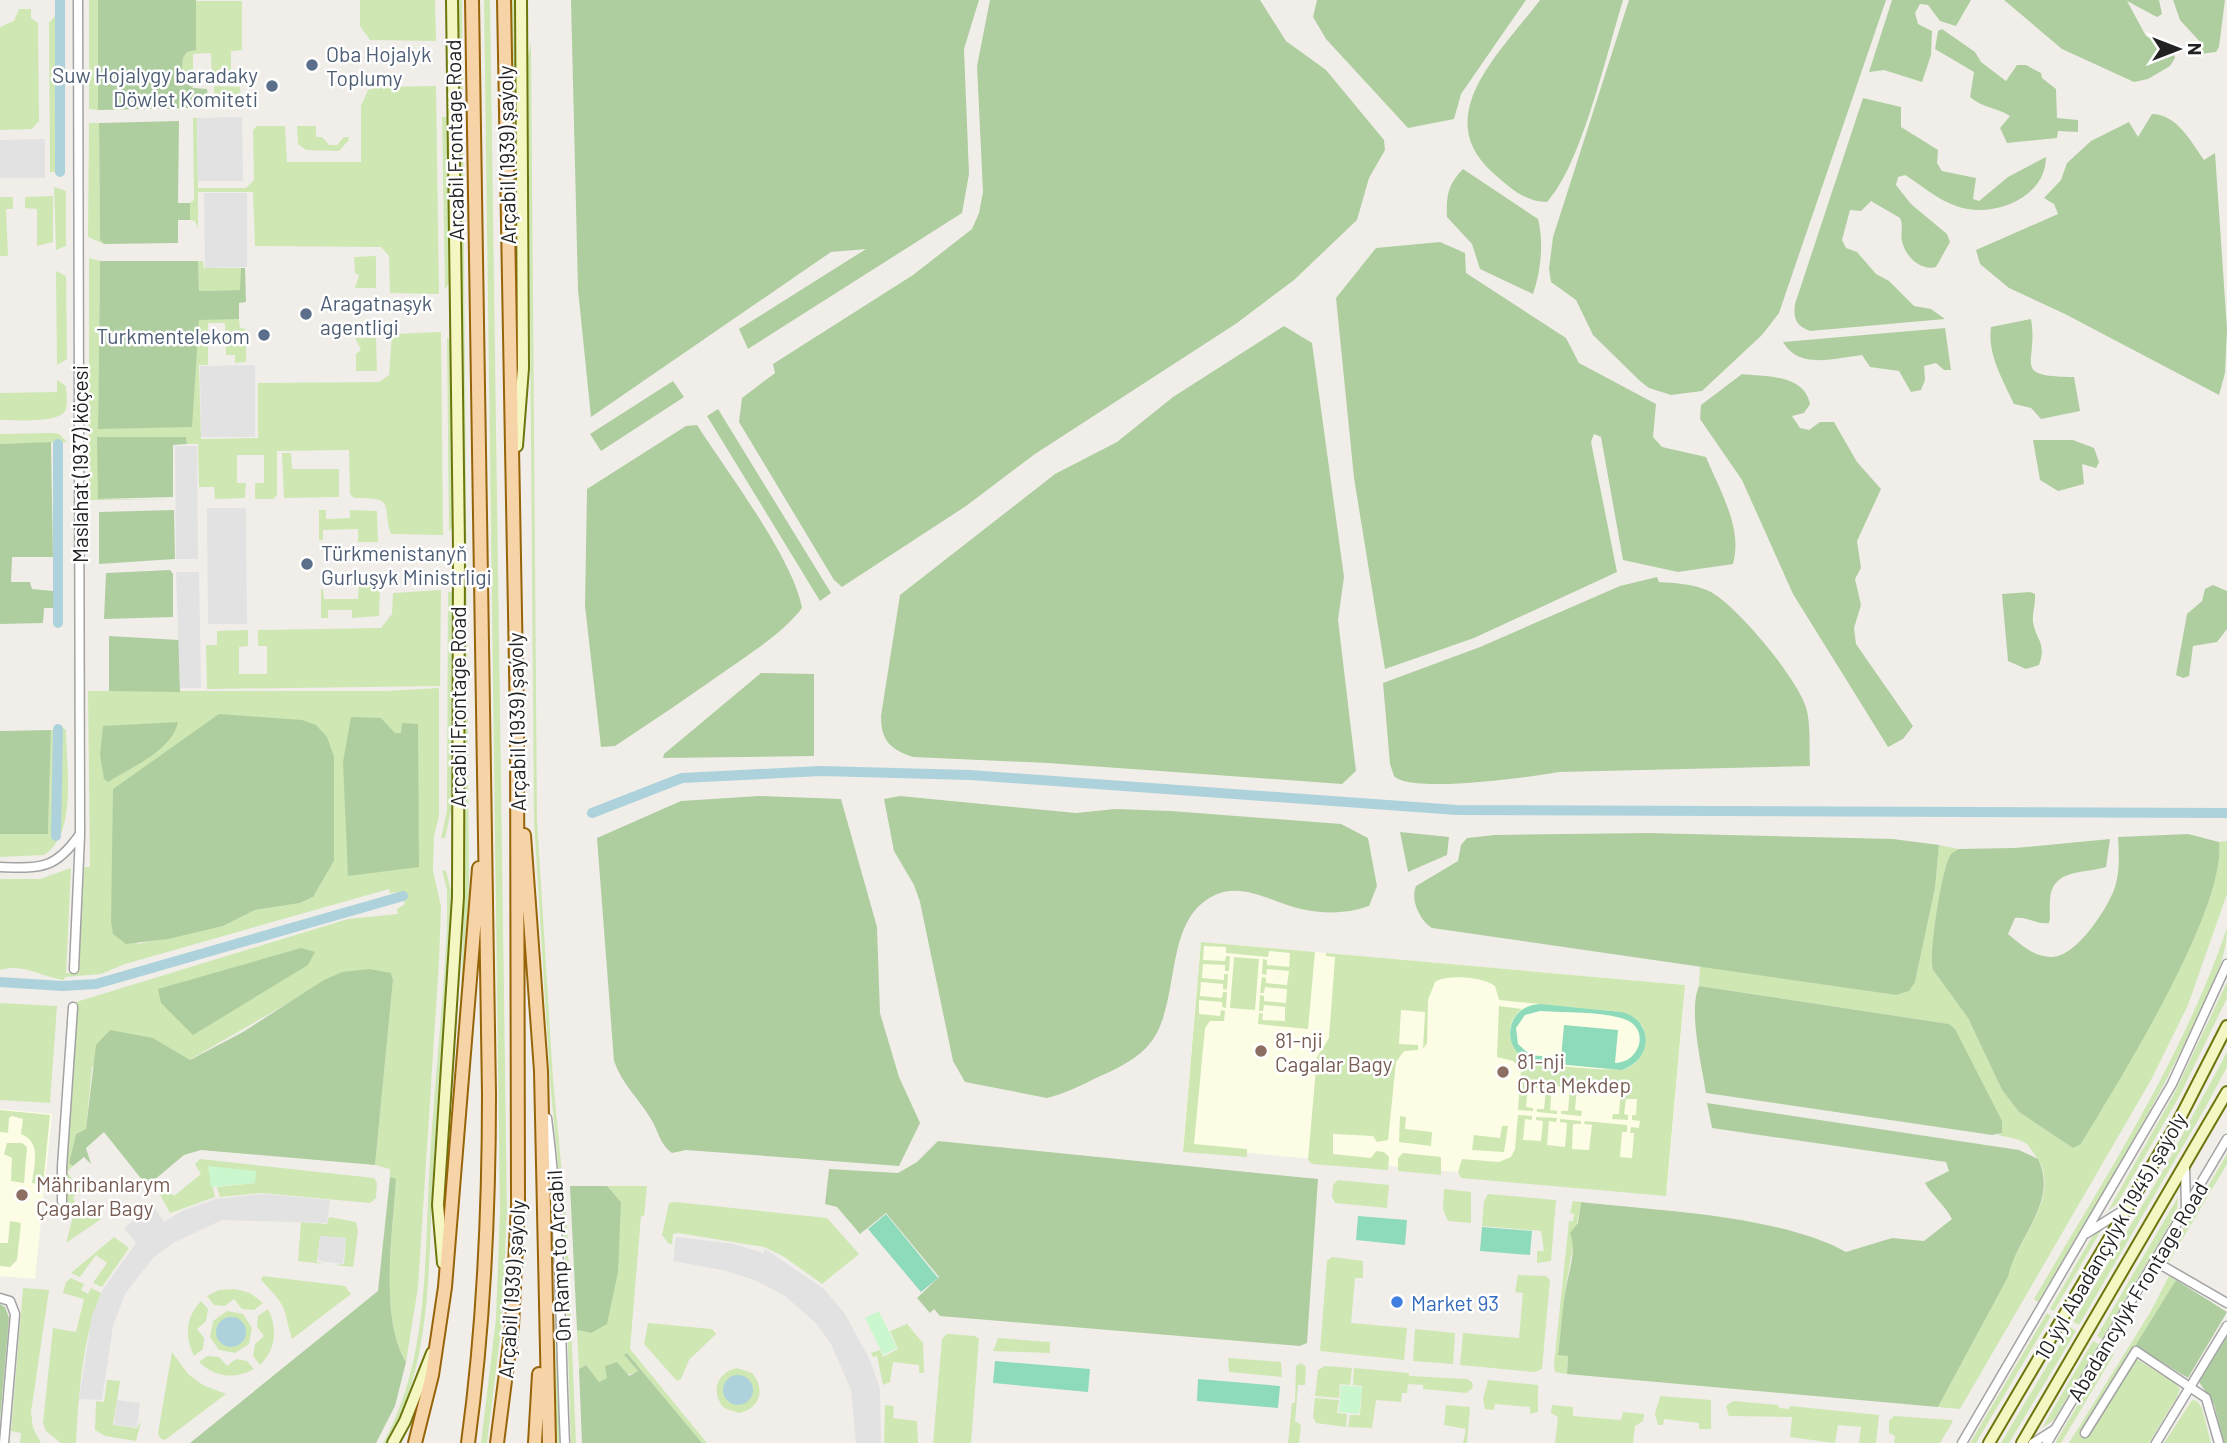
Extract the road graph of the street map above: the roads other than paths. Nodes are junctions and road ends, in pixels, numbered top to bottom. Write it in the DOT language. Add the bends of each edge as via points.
graph roads {
  1 [pos="78,0"];
  2 [pos="452,0"];
  3 [pos="472,0"];
  4 [pos="504,0"];
  5 [pos="520,0"];
  6 [pos="512,504"];
  7 [pos="517,725"];
  8 [pos="485,784"];
  9 [pos="80,834"];
  10 [pos="0,867"];
  11 [pos="2227,964"];
  12 [pos="74,969"];
  13 [pos="73,1007"];
  14 [pos="2227,1026"];
  15 [pos="541,1070"];
  16 [pos="2227,1092"];
  17 [pos="2227,1139"];
  18 [pos="2185,1167"];
  19 [pos="62,1201"];
  20 [pos="2129,1206"];
  21 [pos="2186,1208"];
  22 [pos="2085,1234"];
  23 [pos="2155,1262"];
  24 [pos="445,1287"];
  25 [pos="546,1291"];
  26 [pos="0,1298"];
  27 [pos="2227,1303"];
  28 [pos="2227,1326"];
  29 [pos="439,1334"];
  30 [pos="2190,1386"];
  31 [pos="2056,1429"];
  32 [pos="2085,1433"];
  33 [pos="4,1443"];
  34 [pos="393,1443"];
  35 [pos="415,1443"];
  36 [pos="468,1443"];
  37 [pos="497,1443"];
  38 [pos="534,1443"];
  39 [pos="548,1443"];
  40 [pos="565,1443"];
  41 [pos="1962,1443"];
  42 [pos="1989,1443"];
  43 [pos="2022,1443"];
  44 [pos="2033,1443"];
  45 [pos="2047,1443"];
  46 [pos="2156,1443"];
  47 [pos="2219,1443"];
  1 -- 9 [label="street, Maslahat (1937) köçesi"];
  2 -- 24 [label="street, Arcabil Frontage Road" via="458,897 438,1205"];
  3 -- 8 [label="main road, Arçabil (1939) şaýoly"];
  4 -- 6 [label="main road, Arçabil (1939) şaýoly"];
  5 -- 6 [label="street" via="523,368"];
  6 -- 7 [label="main road, Arçabil (1939) şaýoly"];
  7 -- 15 [label="main road"];
  7 -- 37 [label="main road, Arçabil (1939) şaýoly" via="518,1204 512,1326"];
  8 -- 24 [label="main road"];
  8 -- 36 [label="main road, Arçabil (1939) şaýoly" via="489,1236 481,1351"];
  9 -- 10 [label="street" via="51,864"];
  9 -- 12 [label="street, Maslahat (1937) köçesi"];
  11 -- 22 [label="street" via="2172,1084"];
  13 -- 19 [label="street"];
  14 -- 20 [label="street, 10 ýyl Abadançylyk (1945) şaýoly"];
  15 -- 25 [label="main road"];
  15 -- 40 [label="street, On Ramp to Arcabil" via="562,1298"];
  16 -- 18 [label="street, 10 ýyl Abadançylyk (1945) şaýoly"];
  17 -- 21 [label="street, Abadancylyk Frontage Road"];
  18 -- 21 [label="street"];
  18 -- 43 [label="street, 10 ýyl Abadançylyk (1945) şaýoly"];
  20 -- 22 [label="street"];
  20 -- 42 [label="street, 10 ýyl Abadançylyk (1945) şaýoly"];
  21 -- 23 [label="street, Abadancylyk Frontage Road"];
  22 -- 41 [label="street"];
  23 -- 27 [label="street"];
  23 -- 31 [label="street, Abadancylyk Frontage Road"];
  24 -- 29 [label="main road"];
  25 -- 38 [label="main road"];
  25 -- 39 [label="main road"];
  26 -- 33 [label="street" via="10,1301 15,1314"];
  28 -- 30 [label="street"];
  29 -- 34 [label="street"];
  29 -- 35 [label="main road"];
  30 -- 32 [label="street" via="2136,1351"];
  30 -- 46 [label="street"];
  30 -- 47 [label="street" via="2210,1405"];
  31 -- 44 [label="street"];
  31 -- 45 [label="street, Abadancylyk Frontage Road"];
}
